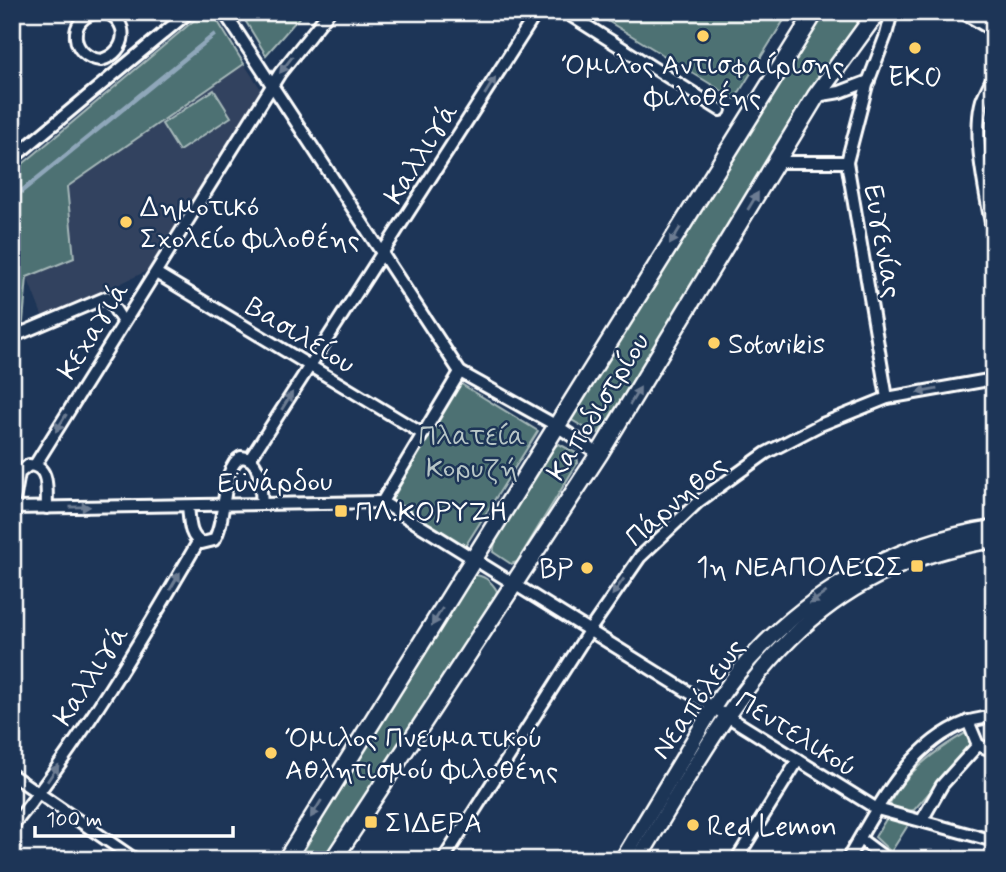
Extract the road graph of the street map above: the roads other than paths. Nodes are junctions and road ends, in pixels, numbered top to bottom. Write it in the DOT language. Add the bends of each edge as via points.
graph roads {
  1 [pos="189,12"];
  2 [pos="224,12"];
  3 [pos="329,12"];
  4 [pos="537,12"];
  5 [pos="565,12"];
  6 [pos="815,12"];
  7 [pos="877,12"];
  8 [pos="891,12"];
  9 [pos="962,12"];
  10 [pos="93,13"];
  11 [pos="994,31"];
  12 [pos="116,53"];
  13 [pos="126,65"];
  14 [pos="993,79"];
  15 [pos="869,81"];
  16 [pos="272,86"];
  17 [pos="816,96"];
  18 [pos="720,110"];
  19 [pos="12,159"];
  20 [pos="776,162"];
  21 [pos="847,162"];
  22 [pos="994,241"];
  23 [pos="383,254"];
  24 [pos="156,273"];
  25 [pos="123,322"];
  26 [pos="12,337"];
  27 [pos="309,366"];
  28 [pos="460,372"];
  29 [pos="994,379"];
  30 [pos="887,398"];
  31 [pos="556,426"];
  32 [pos="423,434"];
  33 [pos="599,454"];
  34 [pos="250,459"];
  35 [pos="35,465"];
  36 [pos="382,502"];
  37 [pos="262,504"];
  38 [pos="224,505"];
  39 [pos="188,506"];
  40 [pos="47,508"];
  41 [pos="12,509"];
  42 [pos="994,528"];
  43 [pos="994,540"];
  44 [pos="198,541"];
  45 [pos="473,559"];
  46 [pos="514,584"];
  47 [pos="589,631"];
  48 [pos="719,712"];
  49 [pos="994,716"];
  50 [pos="968,721"];
  51 [pos="978,745"];
  52 [pos="994,751"];
  53 [pos="798,760"];
  54 [pos="12,775"];
  55 [pos="40,793"];
  56 [pos="877,809"];
  57 [pos="922,820"];
  58 [pos="12,827"];
  59 [pos="860,839"];
  60 [pos="994,841"];
  61 [pos="286,857"];
  62 [pos="136,860"];
  63 [pos="333,860"];
  64 [pos="443,860"];
  65 [pos="622,860"];
  66 [pos="638,860"];
  67 [pos="736,860"];
  68 [pos="848,860"];
  69 [pos="888,860"];
  1 -- 13 [label="street"];
  2 -- 16 [label="street"];
  3 -- 16 [label="street, Κεχαγιά, one-way"];
  23 -- 4 [label="street, Καλλιγά, one-way"];
  5 -- 18 [label="street"];
  6 -- 31 [label="main road, Καποδιστρίου, one-way"];
  7 -- 17 [label="main road, Καποδιστρίου"];
  8 -- 15 [label="street"];
  9 -- 11 [label="street"];
  10 -- 12 [label="street" via="116,18 123,32"];
  10 -- 12 [label="street" via="81,21 76,35 81,50 102,60"];
  12 -- 13 [label="street"];
  13 -- 19 [label="street"];
  14 -- 22 [label="street" via="982,99 979,142"];
  15 -- 17 [label="street"];
  15 -- 21 [label="street"];
  16 -- 23 [label="street"];
  16 -- 24 [label="street, Κεχαγιά"];
  17 -- 20 [label="main road, Καποδιστρίου"];
  20 -- 21 [label="street, Ευγενίας"];
  33 -- 20 [label="main road, Καποδιστρίου, one-way"];
  21 -- 30 [label="street, Ευγενίας"];
  23 -- 27 [label="street, Καλλιγά"];
  23 -- 28 [label="street"];
  24 -- 25 [label="street, Κεχαγιά"];
  24 -- 27 [label="street, Βασιλείου"];
  25 -- 26 [label="street" via="107,297"];
  25 -- 35 [label="street, Κεχαγιά, one-way"];
  27 -- 32 [label="street, Βασιλείου"];
  34 -- 27 [label="street, Καλλιγά, one-way"];
  28 -- 31 [label="street"];
  28 -- 32 [label="street"];
  29 -- 30 [label="street, Πάρνηθος, one-way"];
  30 -- 47 [label="street, Πάρνηθος, one-way" via="766,453 698,502 640,557"];
  31 -- 33 [label="street"];
  31 -- 45 [label="main road, Καποδιστρίου"];
  32 -- 36 [label="street"];
  33 -- 46 [label="main road, Καποδιστρίου"];
  34 -- 37 [label="street" via="257,465"];
  34 -- 38 [label="street, Καλλιγά" via="241,457 233,462"];
  35 -- 40 [label="street" via="46,477"];
  35 -- 41 [label="street, Κεχαγιά" via="25,466 19,473"];
  36 -- 37 [label="street, Εϋνάρδου"];
  36 -- 45 [label="street"];
  37 -- 38 [label="street, Εϋνάρδου"];
  38 -- 39 [label="street, Εϋνάρδου"];
  38 -- 44 [label="street, Καλλιγά" via="216,537 210,542"];
  40 -- 39 [label="street, Εϋνάρδου, one-way"];
  39 -- 44 [label="street" via="192,535"];
  40 -- 41 [label="street, Εϋνάρδου"];
  42 -- 48 [label="street, Νεαπόλεως, one-way" via="900,553 837,585 772,636 733,679"];
  43 -- 48 [label="street, Νεαπόλεως" via="936,552 845,594 788,640"];
  55 -- 44 [label="street, Καλλιγά, one-way" via="138,646"];
  45 -- 46 [label="street"];
  45 -- 61 [label="main road, Καποδιστρίου, one-way"];
  46 -- 47 [label="street, Πεντελικού"];
  46 -- 63 [label="main road, Καποδιστρίου"];
  47 -- 48 [label="street, Πεντελικού"];
  47 -- 64 [label="street, Πάρνηθος"];
  48 -- 53 [label="street, Πεντελικού"];
  48 -- 65 [label="street, Νεαπόλεως"];
  48 -- 66 [label="street, Νεαπόλεως"];
  49 -- 50 [label="street"];
  50 -- 51 [label="street"];
  50 -- 56 [label="street" via="943,734 910,762"];
  51 -- 52 [label="street"];
  51 -- 57 [label="street" via="942,785"];
  53 -- 56 [label="street, Πεντελικού"];
  53 -- 67 [label="street"];
  54 -- 55 [label="street"];
  55 -- 58 [label="street, Καλλιγά"];
  55 -- 62 [label="street"];
  56 -- 57 [label="street, Πεντελικού"];
  56 -- 59 [label="street"];
  57 -- 60 [label="street, Πεντελικού"];
  59 -- 68 [label="street"];
  59 -- 69 [label="street"];
}
